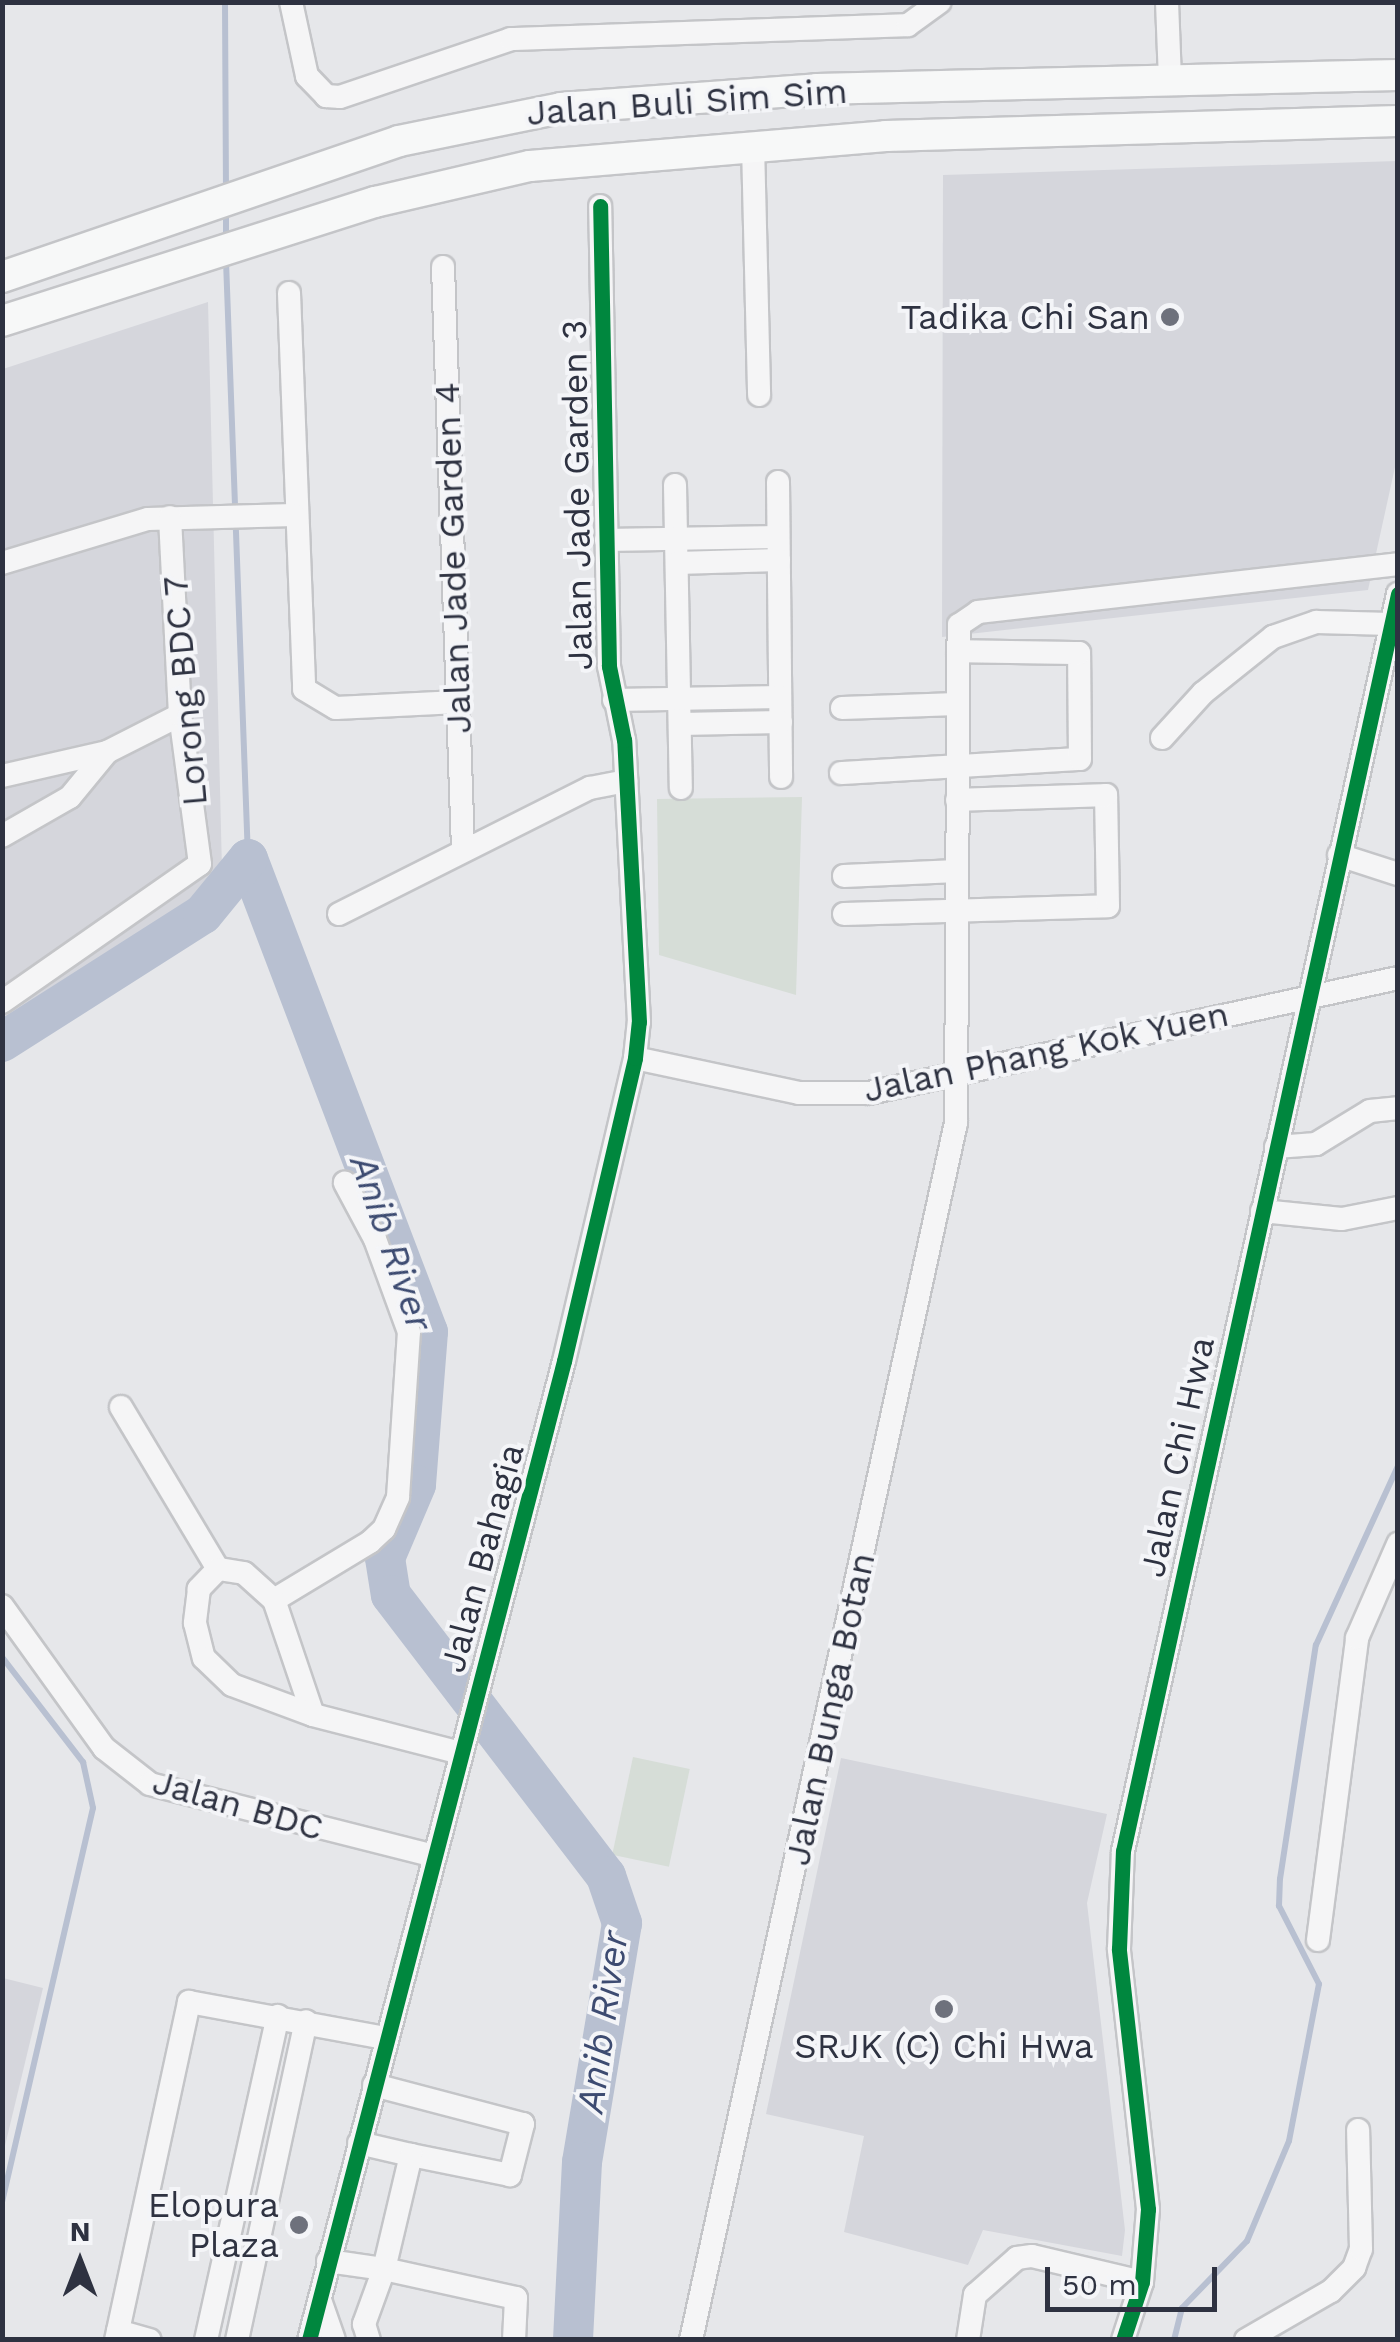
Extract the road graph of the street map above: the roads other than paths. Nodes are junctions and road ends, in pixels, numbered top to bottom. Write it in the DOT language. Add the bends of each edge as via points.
graph roads {
  1 [pos="292,2"];
  2 [pos="940,2"];
  3 [pos="1167,2"];
  4 [pos="1398,78"];
  5 [pos="1170,81"];
  6 [pos="878,88"];
  7 [pos="1350,122"];
  8 [pos="1398,122"];
  9 [pos="1398,130"];
  10 [pos="1050,134"];
  11 [pos="753,146"];
  12 [pos="600,206"];
  13 [pos="443,268"];
  14 [pos="2,277"];
  15 [pos="289,293"];
  16 [pos="2,321"];
  17 [pos="759,395"];
  18 [pos="778,482"];
  19 [pos="675,485"];
  20 [pos="294,515"];
  21 [pos="170,517"];
  22 [pos="676,539"];
  23 [pos="606,540"];
  24 [pos="778,549"];
  25 [pos="2,563"];
  26 [pos="677,563"];
  27 [pos="1398,564"];
  28 [pos="1398,594"];
  29 [pos="1391,624"];
  30 [pos="958,643"];
  31 [pos="780,697"];
  32 [pos="679,699"];
  33 [pos="614,700"];
  34 [pos="458,702"];
  35 [pos="958,704"];
  36 [pos="842,708"];
  37 [pos="180,715"];
  38 [pos="781,722"];
  39 [pos="680,724"];
  40 [pos="1162,738"];
  41 [pos="107,752"];
  42 [pos="957,766"];
  43 [pos="841,774"];
  44 [pos="2,776"];
  45 [pos="781,777"];
  46 [pos="626,781"];
  47 [pos="681,788"];
  48 [pos="957,800"];
  49 [pos="2,836"];
  50 [pos="464,848"];
  51 [pos="1339,855"];
  52 [pos="957,871"];
  53 [pos="1398,874"];
  54 [pos="844,876"];
  55 [pos="338,914"];
  56 [pos="844,914"];
  57 [pos="957,914"];
  58 [pos="1398,978"];
  59 [pos="1310,996"];
  60 [pos="2,1002"];
  61 [pos="635,1058"];
  62 [pos="956,1076"];
  63 [pos="1398,1108"];
  64 [pos="1276,1147"];
  65 [pos="345,1184"];
  66 [pos="1398,1208"];
  67 [pos="1262,1211"];
  68 [pos="121,1407"];
  69 [pos="1393,1555"];
  70 [pos="218,1569"];
  71 [pos="274,1600"];
  72 [pos="2,1606"];
  73 [pos="314,1715"];
  74 [pos="464,1742"];
  75 [pos="434,1856"];
  76 [pos="1318,1940"];
  77 [pos="278,2016"];
  78 [pos="306,2021"];
  79 [pos="386,2038"];
  80 [pos="374,2085"];
  81 [pos="1358,2130"];
  82 [pos="359,2143"];
  83 [pos="412,2156"];
  84 [pos="328,2261"];
  85 [pos="384,2269"];
  86 [pos="1142,2282"];
  87 [pos="319,2296"];
  88 [pos="117,2335"];
  89 [pos="150,2340"];
  90 [pos="206,2340"];
  91 [pos="237,2340"];
  92 [pos="309,2340"];
  93 [pos="334,2340"];
  94 [pos="369,2340"];
  95 [pos="514,2340"];
  96 [pos="691,2340"];
  97 [pos="968,2340"];
  98 [pos="1123,2340"];
  99 [pos="1246,2340"];
  1 -- 2 [label="street" via="308,76 326,96 340,97 511,38 908,25"];
  3 -- 5 [label="street"];
  4 -- 5 [label="main road, Jalan Buli Sim Sim"];
  5 -- 6 [label="main road, Jalan Buli Sim Sim"];
  6 -- 10 [label="main road" via="892,115 962,117"];
  6 -- 14 [label="main road, Jalan Buli Sim Sim" via="637,99 493,118 399,140"];
  7 -- 8 [label="main road, Jalan Buli Sim Sim"];
  7 -- 9 [label="main road"];
  7 -- 10 [label="main road, Jalan Buli Sim Sim"];
  10 -- 11 [label="main road, Jalan Buli Sim Sim"];
  11 -- 16 [label="main road, Jalan Buli Sim Sim" via="530,166 375,202"];
  11 -- 17 [label="street"];
  12 -- 23 [label="street, Jalan Jade Garden 3"];
  13 -- 34 [label="street, Jalan Jade Garden 4"];
  15 -- 20 [label="street"];
  18 -- 24 [label="street"];
  19 -- 22 [label="street"];
  20 -- 21 [label="street"];
  20 -- 34 [label="street" via="304,689 336,708"];
  21 -- 25 [label="street"];
  21 -- 37 [label="street, Lorong BDC 7"];
  22 -- 23 [label="street"];
  22 -- 24 [label="street"];
  22 -- 26 [label="street"];
  23 -- 33 [label="street, Jalan Jade Garden 3"];
  24 -- 26 [label="street"];
  24 -- 31 [label="street"];
  26 -- 32 [label="street"];
  27 -- 30 [label="street" via="978,612 962,618"];
  28 -- 29 [label="street, Jalan Chi Hwa"];
  29 -- 40 [label="street" via="1316,622 1273,637 1203,693"];
  29 -- 51 [label="street, Jalan Chi Hwa"];
  30 -- 35 [label="street, Jalan Bunga Botan"];
  30 -- 42 [label="street" via="1078,653 1083,751 1074,763"];
  31 -- 32 [label="street"];
  31 -- 38 [label="street"];
  32 -- 33 [label="street"];
  32 -- 39 [label="street"];
  33 -- 46 [label="street, Jalan Jade Garden 3"];
  34 -- 50 [label="street, Jalan Jade Garden 4"];
  35 -- 36 [label="street"];
  35 -- 42 [label="street, Jalan Bunga Botan"];
  37 -- 41 [label="street"];
  37 -- 60 [label="street, Lorong BDC 7" via="200,864"];
  38 -- 39 [label="street"];
  38 -- 45 [label="street"];
  39 -- 47 [label="street"];
  41 -- 44 [label="street"];
  41 -- 49 [label="street" via="70,797"];
  42 -- 43 [label="street"];
  42 -- 48 [label="street, Jalan Bunga Botan"];
  46 -- 50 [label="street" via="590,788"];
  46 -- 61 [label="street, Jalan Bahagia" via="639,1022"];
  48 -- 52 [label="street, Jalan Bunga Botan"];
  48 -- 57 [label="street" via="1106,795 1110,897 1101,908"];
  50 -- 55 [label="street"];
  51 -- 53 [label="street"];
  51 -- 59 [label="street, Jalan Chi Hwa"];
  52 -- 54 [label="street"];
  52 -- 57 [label="street, Jalan Bunga Botan"];
  56 -- 57 [label="street"];
  57 -- 62 [label="street, Jalan Bunga Botan"];
  58 -- 59 [label="street, Jalan Phang Kok Yuen"];
  59 -- 62 [label="street, Jalan Phang Kok Yuen"];
  59 -- 64 [label="street, Jalan Chi Hwa"];
  61 -- 62 [label="street, Jalan Phang Kok Yuen" via="819,1095"];
  61 -- 74 [label="street, Jalan Bahagia"];
  62 -- 96 [label="street, Jalan Bunga Botan" via="944,1193"];
  63 -- 64 [label="street" via="1370,1111 1316,1144"];
  64 -- 67 [label="street, Jalan Chi Hwa"];
  65 -- 71 [label="street" via="375,1240 409,1332 398,1497 370,1542"];
  66 -- 67 [label="street" via="1342,1219"];
  67 -- 86 [label="street, Jalan Chi Hwa" via="1119,1887 1119,1949 1148,2209"];
  68 -- 70 [label="street"];
  69 -- 76 [label="street" via="1358,1638"];
  70 -- 71 [label="street" via="244,1573"];
  70 -- 73 [label="street" via="199,1589 196,1605 204,1658 232,1685"];
  71 -- 73 [label="street"];
  72 -- 75 [label="street, Jalan BDC" via="104,1748 150,1784"];
  73 -- 74 [label="street"];
  74 -- 75 [label="street, Jalan Bahagia"];
  75 -- 79 [label="street, Jalan Bahagia"];
  77 -- 78 [label="street"];
  77 -- 88 [label="street" via="189,2002"];
  77 -- 90 [label="street"];
  78 -- 79 [label="street"];
  78 -- 91 [label="street"];
  79 -- 80 [label="street, Jalan Bahagia"];
  80 -- 82 [label="street, Jalan Bahagia"];
  80 -- 83 [label="street" via="523,2124 510,2175"];
  81 -- 99 [label="street" via="1361,2248 1354,2268 1331,2291"];
  82 -- 83 [label="street"];
  82 -- 84 [label="street, Jalan Bahagia"];
  83 -- 85 [label="street"];
  84 -- 85 [label="street"];
  84 -- 87 [label="street, Jalan Bahagia"];
  85 -- 94 [label="street" via="364,2324"];
  85 -- 95 [label="street" via="516,2298"];
  86 -- 97 [label="street" via="1017,2258 974,2295"];
  86 -- 98 [label="street, Jalan Chi Hwa"];
  87 -- 92 [label="street, Jalan Bahagia"];
  87 -- 93 [label="street"];
  88 -- 89 [label="street"];
}
